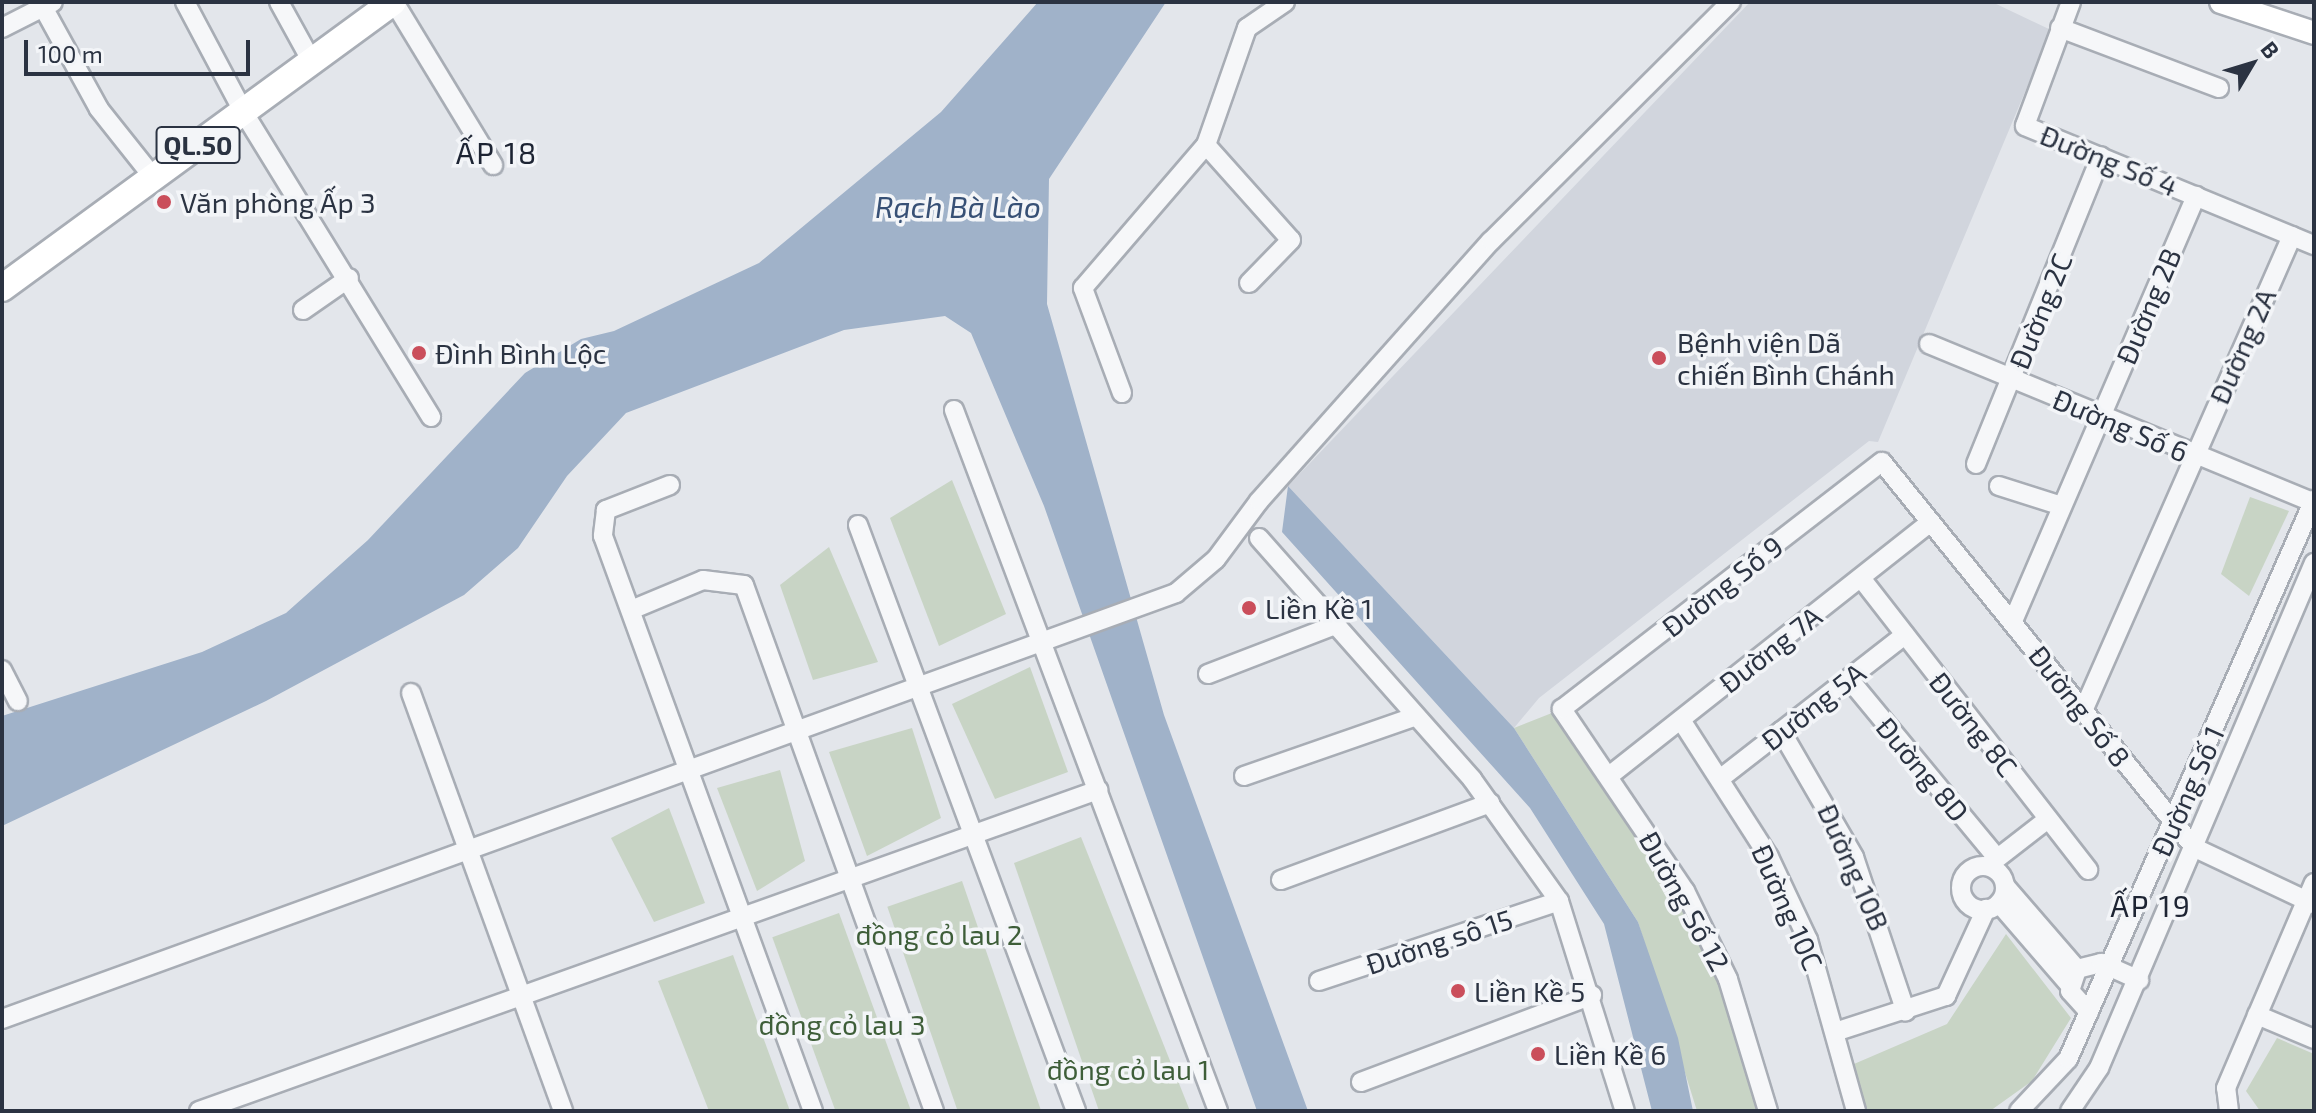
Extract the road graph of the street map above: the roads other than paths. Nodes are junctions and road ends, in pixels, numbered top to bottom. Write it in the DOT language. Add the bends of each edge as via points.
graph roads {
  1 [pos="185,2"];
  2 [pos="279,2"];
  3 [pos="393,2"];
  4 [pos="1285,2"];
  5 [pos="1731,2"];
  6 [pos="2071,2"];
  7 [pos="2221,2"];
  8 [pos="38,6"];
  9 [pos="2,28"];
  10 [pos="2060,28"];
  11 [pos="2314,33"];
  12 [pos="311,60"];
  13 [pos="2219,88"];
  14 [pos="244,113"];
  15 [pos="1206,145"];
  16 [pos="2101,156"];
  17 [pos="493,165"];
  18 [pos="153,177"];
  19 [pos="2196,196"];
  20 [pos="2292,236"];
  21 [pos="2314,245"];
  22 [pos="349,278"];
  23 [pos="1249,283"];
  24 [pos="2,287"];
  25 [pos="303,310"];
  26 [pos="1929,344"];
  27 [pos="2013,379"];
  28 [pos="1122,393"];
  29 [pos="954,410"];
  30 [pos="431,417"];
  31 [pos="2100,417"];
  32 [pos="2193,456"];
  33 [pos="1882,462"];
  34 [pos="1976,464"];
  35 [pos="670,485"];
  36 [pos="1999,486"];
  37 [pos="2314,502"];
  38 [pos="2062,506"];
  39 [pos="1931,522"];
  40 [pos="858,525"];
  41 [pos="1259,538"];
  42 [pos="2314,563"];
  43 [pos="1861,578"];
  44 [pos="631,610"];
  45 [pos="2013,621"];
  46 [pos="1335,625"];
  47 [pos="1905,635"];
  48 [pos="1043,644"];
  49 [pos="2,670"];
  50 [pos="1208,674"];
  51 [pos="1849,679"];
  52 [pos="917,692"];
  53 [pos="411,693"];
  54 [pos="18,701"];
  55 [pos="1562,709"];
  56 [pos="2083,711"];
  57 [pos="1416,716"];
  58 [pos="1681,720"];
  59 [pos="1781,731"];
  60 [pos="798,736"];
  61 [pos="689,769"];
  62 [pos="1244,776"];
  63 [pos="1609,776"];
  64 [pos="1721,778"];
  65 [pos="1098,790"];
  66 [pos="1490,803"];
  67 [pos="2048,819"];
  68 [pos="2172,823"];
  69 [pos="974,835"];
  70 [pos="2195,848"];
  71 [pos="465,852"];
  72 [pos="1992,862"];
  73 [pos="2088,870"];
  74 [pos="853,877"];
  75 [pos="1281,880"];
  76 [pos="2312,896"];
  77 [pos="1997,900"];
  78 [pos="1559,901"];
  79 [pos="743,917"];
  80 [pos="2110,966"];
  81 [pos="2073,977"];
  82 [pos="2139,980"];
  83 [pos="1319,981"];
  84 [pos="1592,995"];
  85 [pos="520,997"];
  86 [pos="1906,1012"];
  87 [pos="2089,1012"];
  88 [pos="2257,1015"];
  89 [pos="2,1019"];
  90 [pos="1838,1031"];
  91 [pos="2314,1039"];
  92 [pos="1361,1082"];
  93 [pos="2042,1099"];
  94 [pos="1624,1108"];
  95 [pos="2227,1108"];
  96 [pos="199,1111"];
  97 [pos="563,1111"];
  98 [pos="813,1111"];
  99 [pos="934,1111"];
  100 [pos="1076,1111"];
  101 [pos="1218,1111"];
  102 [pos="1605,1111"];
  103 [pos="1768,1111"];
  104 [pos="1856,1111"];
  105 [pos="2019,1111"];
  106 [pos="2069,1111"];
  1 -- 14 [label="street"];
  2 -- 12 [label="street"];
  3 -- 12 [label="highway, QL.50"];
  3 -- 17 [label="street"];
  4 -- 15 [label="street" via="1247,28"];
  5 -- 48 [label="street" via="1491,241 1259,501 1216,559 1142,611"];
  6 -- 10 [label="street, Đường Số 4"];
  7 -- 11 [label="main road"];
  8 -- 9 [label="street"];
  8 -- 18 [label="street" via="99,109"];
  10 -- 13 [label="street"];
  10 -- 16 [label="street, Đường Số 4" via="2025,126"];
  12 -- 14 [label="highway, QL.50"];
  14 -- 18 [label="highway, QL.50"];
  14 -- 22 [label="street"];
  15 -- 23 [label="street" via="1291,240"];
  15 -- 28 [label="street" via="1083,288"];
  16 -- 19 [label="street, Đường Số 4"];
  16 -- 27 [label="street, Đường 2C"];
  18 -- 24 [label="highway, QL.50"];
  19 -- 20 [label="street, Đường Số 4"];
  19 -- 31 [label="street, Đường 2B"];
  20 -- 21 [label="street, Đường Số 4"];
  20 -- 32 [label="street, Đường 2A"];
  22 -- 25 [label="street"];
  22 -- 30 [label="street"];
  26 -- 27 [label="street, Đường Số 6"];
  27 -- 31 [label="street, Đường Số 6"];
  27 -- 34 [label="street, Đường 2C"];
  29 -- 48 [label="street"];
  31 -- 32 [label="street, Đường Số 6"];
  31 -- 38 [label="street, Đường 2B"];
  32 -- 37 [label="street, Đường Số 6"];
  32 -- 56 [label="street, Đường 2A"];
  33 -- 39 [label="street, Đường Số 8"];
  33 -- 55 [label="street, Đường Số 9"];
  35 -- 44 [label="street" via="606,510 603,536"];
  36 -- 38 [label="street"];
  37 -- 68 [label="street, Đường Số 1"];
  38 -- 45 [label="street, Đường 2B"];
  39 -- 43 [label="street, Đường 7A"];
  39 -- 45 [label="street, Đường Số 8"];
  40 -- 52 [label="street"];
  41 -- 46 [label="street"];
  42 -- 70 [label="street, Đường Số 1"];
  43 -- 47 [label="street, Đường 8C"];
  43 -- 58 [label="street, Đường 7A"];
  44 -- 60 [label="street" via="703,580 737,579"];
  44 -- 61 [label="street"];
  45 -- 56 [label="street, Đường Số 8"];
  46 -- 50 [label="street"];
  46 -- 57 [label="street"];
  47 -- 51 [label="street, Đường 5A"];
  47 -- 67 [label="street, Đường 8C"];
  48 -- 52 [label="street"];
  48 -- 65 [label="street"];
  49 -- 54 [label="street"];
  51 -- 59 [label="street, Đường 5A"];
  51 -- 72 [label="street, Đường 8D"];
  52 -- 60 [label="street"];
  52 -- 69 [label="street"];
  53 -- 71 [label="street"];
  55 -- 63 [label="street, Đường Số 12"];
  56 -- 68 [label="street, Đường Số 8"];
  57 -- 62 [label="street"];
  57 -- 66 [label="street"];
  58 -- 63 [label="street, Đường 7A"];
  58 -- 64 [label="street, Đường 10C"];
  59 -- 64 [label="street, Đường 5A"];
  59 -- 86 [label="street, Đường 10B" via="1854,857"];
  60 -- 61 [label="street"];
  60 -- 74 [label="street"];
  61 -- 71 [label="street"];
  61 -- 79 [label="street"];
  63 -- 103 [label="street, Đường Số 12" via="1660,847 1728,979"];
  64 -- 90 [label="street, Đường 10C" via="1769,857"];
  65 -- 69 [label="street"];
  65 -- 101 [label="street"];
  66 -- 75 [label="street"];
  66 -- 78 [label="street"];
  67 -- 72 [label="street"];
  67 -- 73 [label="street, Đường 8C"];
  68 -- 70 [label="street, Đường Số 8"];
  68 -- 80 [label="street, Đường Số 1"];
  69 -- 74 [label="street"];
  69 -- 100 [label="street"];
  70 -- 76 [label="street, Đường Số 8"];
  70 -- 82 [label="street, Đường Số 1"];
  71 -- 85 [label="street"];
  71 -- 89 [label="street"];
  72 -- 77 [label="street, Đường 8D"];
  72 -- 77 [label="street" via="1972,868 1961,887 1972,907"];
  74 -- 79 [label="street"];
  74 -- 99 [label="street"];
  76 -- 88 [label="street"];
  77 -- 81 [label="street"];
  77 -- 86 [label="street" via="1946,996"];
  78 -- 83 [label="street, Đường sô 15"];
  78 -- 84 [label="street"];
  79 -- 85 [label="street"];
  79 -- 98 [label="street"];
  80 -- 81 [label="street"];
  80 -- 82 [label="street"];
  80 -- 87 [label="street, Đường Số 1"];
  81 -- 87 [label="street"];
  82 -- 106 [label="street, Đường Số 1" via="2087,1093"];
  84 -- 92 [label="street"];
  84 -- 94 [label="street"];
  85 -- 96 [label="street"];
  85 -- 97 [label="street"];
  86 -- 90 [label="street"];
  87 -- 93 [label="street, Đường Số 1"];
  88 -- 91 [label="street"];
  88 -- 95 [label="street"];
  90 -- 104 [label="street, Đường 10C"];
  93 -- 105 [label="street, Đường Số 1"];
  93 -- 106 [label="street"];
  94 -- 102 [label="street"];
}
